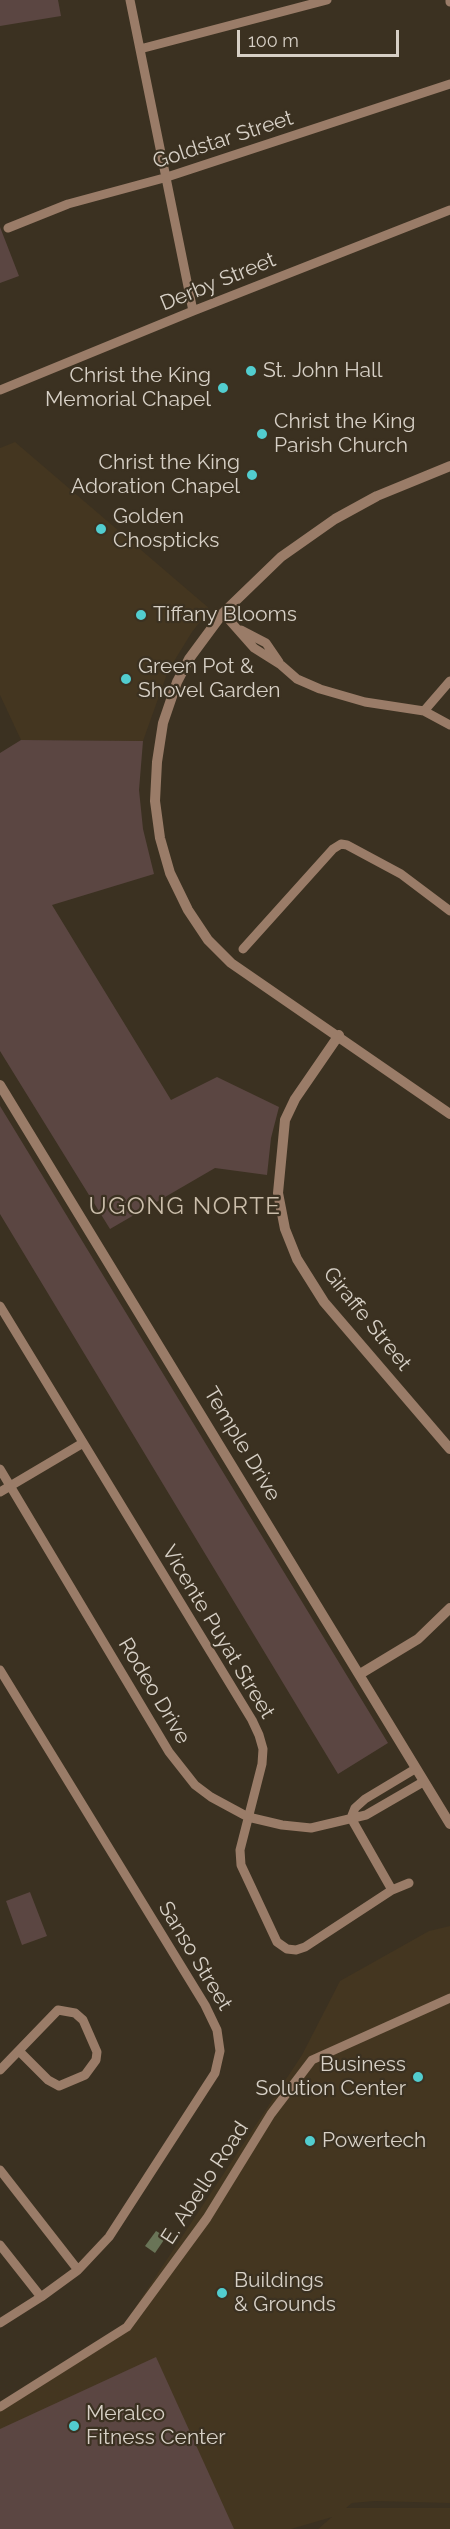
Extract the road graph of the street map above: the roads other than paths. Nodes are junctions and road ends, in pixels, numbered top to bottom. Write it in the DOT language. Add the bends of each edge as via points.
graph roads {
  1 [pos="130,0"];
  2 [pos="327,0"];
  3 [pos="140,49"];
  4 [pos="450,84"];
  5 [pos="164,178"];
  6 [pos="450,210"];
  7 [pos="8,228"];
  8 [pos="193,311"];
  9 [pos="0,390"];
  10 [pos="450,466"];
  11 [pos="223,613"];
  12 [pos="450,681"];
  13 [pos="424,711"];
  14 [pos="450,725"];
  15 [pos="450,911"];
  16 [pos="243,950"];
  17 [pos="339,1035"];
  18 [pos="0,1084"];
  19 [pos="450,1114"];
  20 [pos="0,1306"];
  21 [pos="83,1443"];
  22 [pos="450,1449"];
  23 [pos="0,1469"];
  24 [pos="10,1486"];
  25 [pos="0,1492"];
  26 [pos="450,1608"];
  27 [pos="0,1670"];
  28 [pos="360,1674"];
  29 [pos="415,1770"];
  30 [pos="423,1782"];
  31 [pos="248,1817"];
  32 [pos="351,1818"];
  33 [pos="450,1824"];
  34 [pos="410,1883"];
  35 [pos="392,1890"];
  36 [pos="450,1998"];
  37 [pos="19,2051"];
  38 [pos="0,2070"];
  39 [pos="0,2170"];
  40 [pos="0,2245"];
  41 [pos="78,2270"];
  42 [pos="41,2298"];
  43 [pos="0,2324"];
  44 [pos="0,2407"];
  1 -- 3 [label="street"];
  2 -- 3 [label="street"];
  3 -- 5 [label="street"];
  4 -- 5 [label="street, Goldstar Street"];
  5 -- 7 [label="street, Goldstar Street" via="68,204"];
  5 -- 8 [label="street"];
  6 -- 8 [label="street, Derby Street"];
  8 -- 9 [label="street, Derby Street"];
  10 -- 11 [label="street" via="377,496 335,519 281,557"];
  11 -- 13 [label="street" via="238,629 266,643 297,679 365,702"];
  11 -- 17 [label="street" via="189,659 163,723 155,801 160,838 174,883 208,940 231,963"];
  12 -- 13 [label="street"];
  13 -- 14 [label="street"];
  15 -- 16 [label="street" via="401,874 341,844"];
  17 -- 19 [label="street"];
  17 -- 22 [label="street, Giraffe Street" via="285,1120 278,1193 285,1229 297,1259 324,1302"];
  18 -- 28 [label="street, Temple Drive"];
  20 -- 21 [label="street, Vicente Puyat Street"];
  21 -- 24 [label="street"];
  21 -- 31 [label="street, Vicente Puyat Street" via="259,1735 262,1764"];
  23 -- 24 [label="street, Rodeo Drive"];
  24 -- 25 [label="street"];
  24 -- 31 [label="street, Rodeo Drive" via="181,1768 211,1797"];
  26 -- 28 [label="street" via="418,1640"];
  27 -- 41 [label="street, Sanso Street" via="205,2005 217,2030 220,2051 215,2073 115,2228"];
  28 -- 29 [label="street, Temple Drive"];
  29 -- 30 [label="street, Temple Drive"];
  29 -- 32 [label="street" via="365,1799"];
  30 -- 32 [label="street, Rodeo Drive" via="366,1815"];
  30 -- 33 [label="street, Temple Drive"];
  31 -- 32 [label="street, Rodeo Drive" via="311,1828"];
  31 -- 35 [label="street, Vicente Puyat Street" via="240,1850 241,1865 277,1942 287,1949 305,1947"];
  32 -- 35 [label="street"];
  34 -- 35 [label="street, Vicente Puyat Street"];
  36 -- 44 [label="street, E. Abello Road" via="312,2060 271,2114 207,2218 127,2327"];
  37 -- 37 [label="street" via="54,2012 65,2009 83,2020 97,2052 85,2074 59,2086"];
  37 -- 38 [label="street"];
  39 -- 41 [label="street"];
  40 -- 42 [label="street"];
  41 -- 42 [label="street, Sanso Street"];
  42 -- 43 [label="street, Sanso Street"];
}
